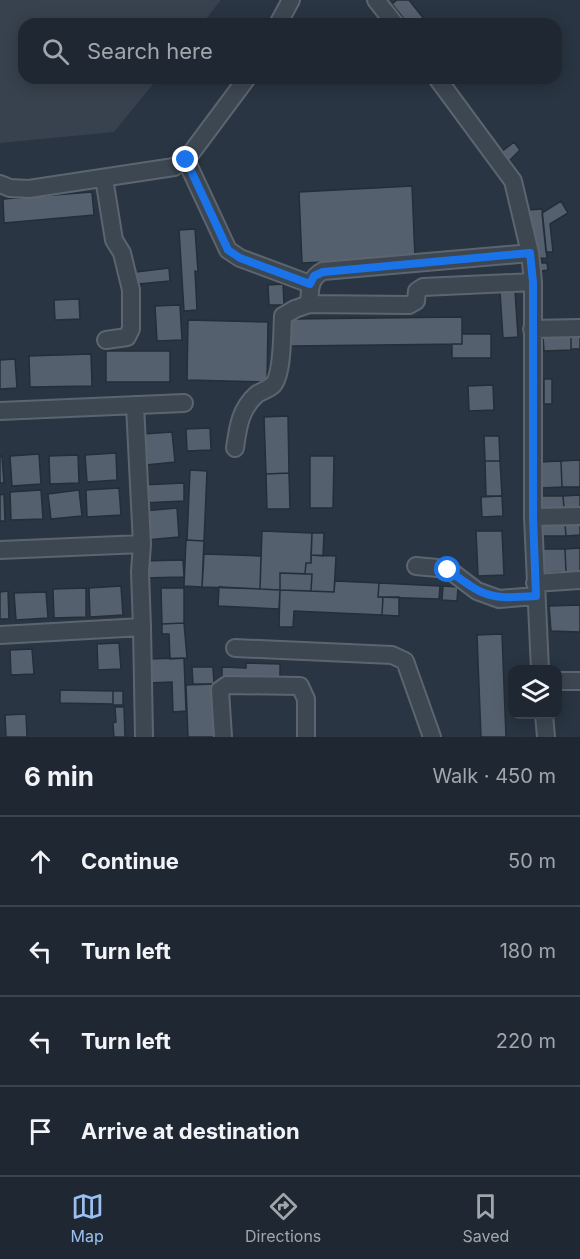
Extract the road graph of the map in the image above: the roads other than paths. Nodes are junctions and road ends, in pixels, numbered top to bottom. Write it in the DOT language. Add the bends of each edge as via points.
graph roads {
  1 [pos="291,0"];
  2 [pos="376,0"];
  3 [pos="281,18"];
  4 [pos="390,18"];
  5 [pos="243,84"];
  6 [pos="441,84"];
  7 [pos="186,160"];
  8 [pos="104,178"];
  9 [pos="0,184"];
  10 [pos="530,253"];
  11 [pos="533,282"];
  12 [pos="310,284"];
  13 [pos="309,304"];
  14 [pos="580,328"];
  15 [pos="532,329"];
  16 [pos="106,340"];
  17 [pos="184,403"];
  18 [pos="135,405"];
  19 [pos="0,411"];
  20 [pos="235,448"];
  21 [pos="580,516"];
  22 [pos="533,517"];
  23 [pos="142,544"];
  24 [pos="0,550"];
  25 [pos="416,566"];
  26 [pos="580,580"];
  27 [pos="536,589"];
  28 [pos="142,627"];
  29 [pos="0,635"];
  30 [pos="235,648"];
  31 [pos="540,665"];
  32 [pos="562,681"];
  33 [pos="580,681"];
  34 [pos="544,719"];
  35 [pos="144,737"];
  36 [pos="223,737"];
  37 [pos="306,737"];
  38 [pos="432,737"];
  39 [pos="546,737"];
  1 -- 3 [label="lane"];
  2 -- 4 [label="lane"];
  5 -- 7 [label="lane"];
  6 -- 10 [label="lane" via="513,181"];
  7 -- 8 [label="lane" via="174,167"];
  7 -- 12 [label="lane" via="228,250"];
  8 -- 9 [label="lane" via="29,189"];
  8 -- 16 [label="lane" via="114,240 122,253 131,290 132,329 127,337"];
  10 -- 11 [label="lane"];
  10 -- 12 [label="lane" via="323,272 314,276"];
  11 -- 13 [label="lane" via="423,287 417,291 416,301 409,305"];
  11 -- 15 [label="lane"];
  12 -- 13 [label="lane"];
  13 -- 20 [label="lane" via="283,316 278,375 273,385 246,406 239,419"];
  14 -- 15 [label="lane"];
  15 -- 22 [label="lane"];
  17 -- 18 [label="lane"];
  18 -- 19 [label="lane"];
  18 -- 23 [label="lane"];
  21 -- 22 [label="lane"];
  22 -- 27 [label="lane"];
  23 -- 24 [label="lane"];
  23 -- 28 [label="lane"];
  25 -- 27 [label="lane" via="448,570 477,591 500,599"];
  26 -- 27 [label="lane"];
  27 -- 31 [label="lane"];
  28 -- 29 [label="lane"];
  28 -- 35 [label="lane"];
  30 -- 38 [label="lane" via="392,655 405,661"];
  32 -- 33 [label="lane"];
  34 -- 39 [label="lane"];
  36 -- 37 [label="lane" via="220,690 227,685 300,686 306,699"];
}
